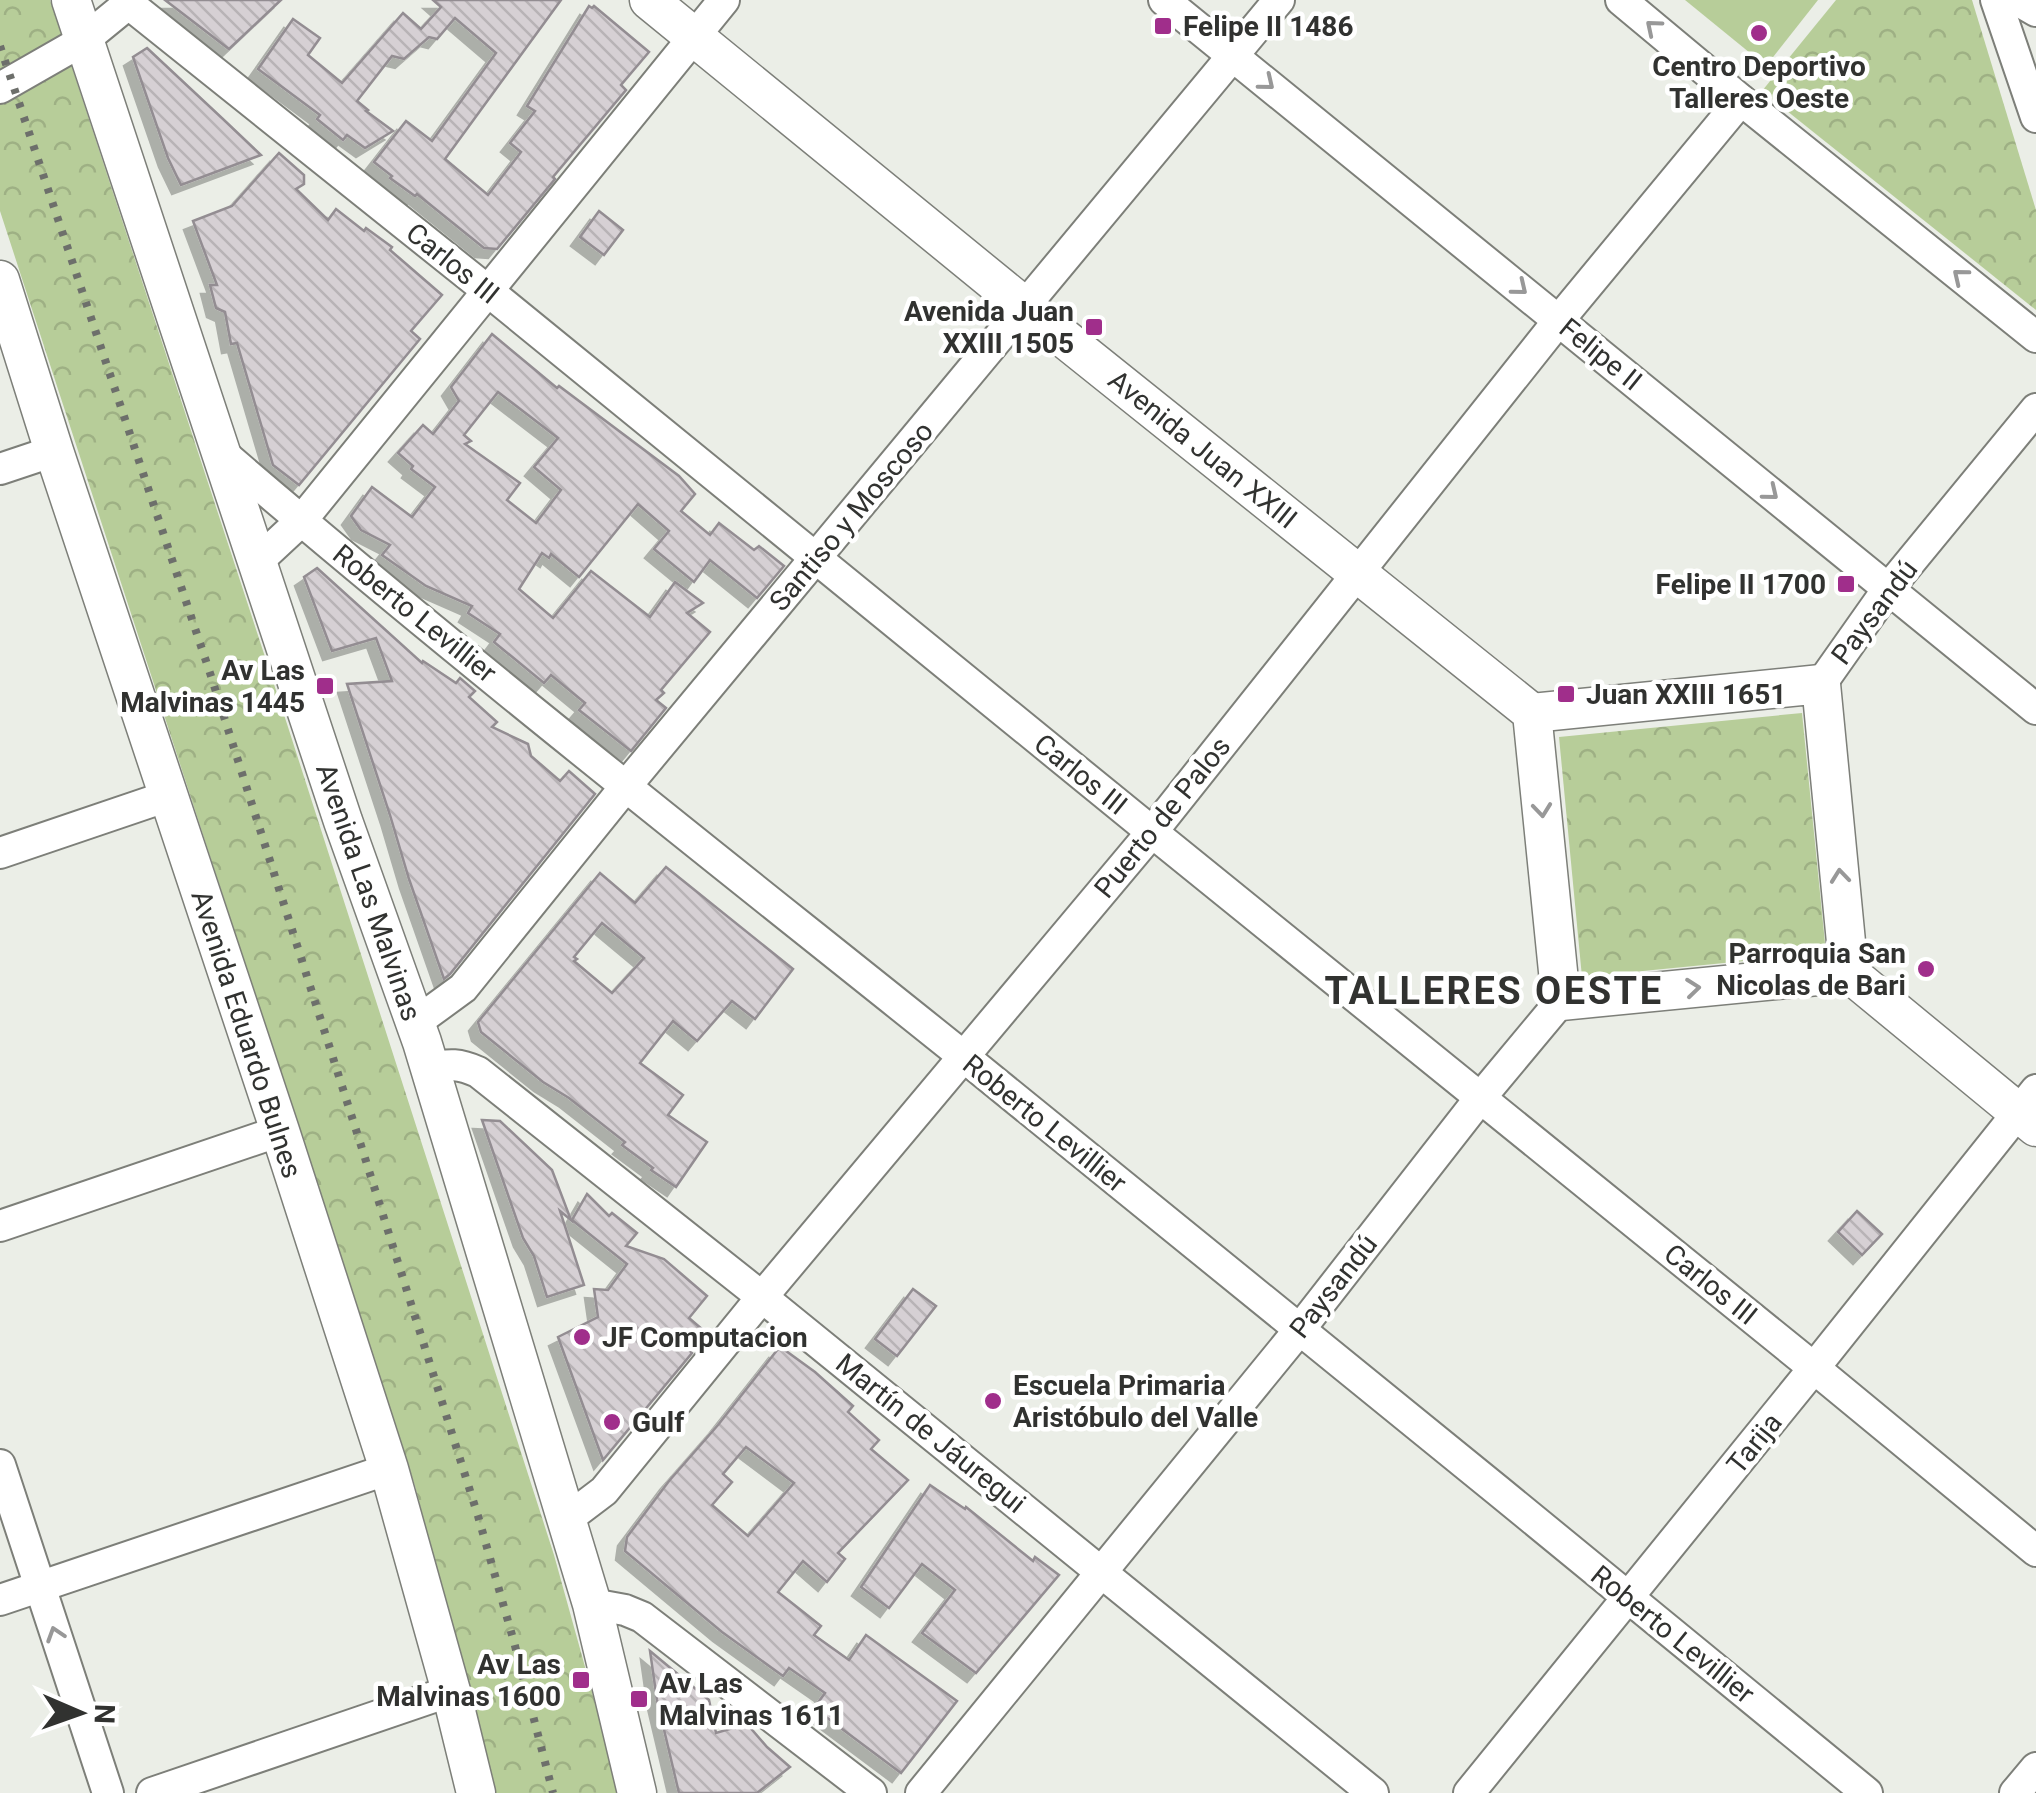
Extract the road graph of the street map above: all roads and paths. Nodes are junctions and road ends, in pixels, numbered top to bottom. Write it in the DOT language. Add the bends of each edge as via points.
graph roads {
  1 [pos="71,0"];
  2 [pos="649,0"];
  3 [pos="724,0"];
  4 [pos="1164,0"];
  5 [pos="1279,0"];
  6 [pos="1621,0"];
  7 [pos="1996,0"];
  8 [pos="2016,0"];
  9 [pos="129,1"];
  10 [pos="2036,10"];
  11 [pos="694,36"];
  12 [pos="84,40"];
  13 [pos="1233,56"];
  14 [pos="0,88"];
  15 [pos="1741,100"];
  16 [pos="2036,116"];
  17 [pos="0,280"];
  18 [pos="488,291"];
  19 [pos="1025,307"];
  20 [pos="1559,320"];
  21 [pos="2036,337"];
  22 [pos="2036,410"];
  23 [pos="54,451"];
  24 [pos="222,452"];
  25 [pos="0,469"];
  26 [pos="302,521"];
  27 [pos="816,558"];
  28 [pos="258,561"];
  29 [pos="1359,574"];
  30 [pos="1888,589"];
  31 [pos="1821,684"];
  32 [pos="2036,709"];
  33 [pos="1532,713"];
  34 [pos="626,786"];
  35 [pos="168,796"];
  36 [pos="1152,832"];
  37 [pos="0,853"];
  38 [pos="1849,973"];
  39 [pos="1561,1001"];
  40 [pos="415,1023"];
  41 [pos="964,1057"];
  42 [pos="430,1069"];
  43 [pos="1481,1097"];
  44 [pos="2030,1110"];
  45 [pos="280,1130"];
  46 [pos="0,1226"];
  47 [pos="762,1297"];
  48 [pos="1300,1329"];
  49 [pos="1814,1368"];
  50 [pos="0,1465"];
  51 [pos="389,1469"];
  52 [pos="566,1519"];
  53 [pos="2036,1551"];
  54 [pos="1101,1571"];
  55 [pos="40,1587"];
  56 [pos="1628,1596"];
  57 [pos="0,1600"];
  58 [pos="592,1604"];
  59 [pos="451,1691"];
  60 [pos="2036,1768"];
  61 [pos="108,1793"];
  62 [pos="152,1793"];
  63 [pos="476,1793"];
  64 [pos="637,1793"];
  65 [pos="871,1793"];
  66 [pos="921,1793"];
  67 [pos="1373,1793"];
  68 [pos="1469,1793"];
  69 [pos="1867,1793"];
  70 [pos="2015,1793"];
  1 -- 12 [label="main road, Avenida Las Malvinas"];
  2 -- 11 [label="main road, Avenida Juan XXIII"];
  3 -- 11 [label="street"];
  4 -- 13 [label="street, Felipe II"];
  5 -- 13 [label="street, Santiso y Moscoso"];
  15 -- 6 [label="street, one-way"];
  7 -- 16 [label="street"];
  8 -- 10 [label="street"];
  9 -- 12 [label="street"];
  9 -- 18 [label="street, Carlos III"];
  11 -- 18 [label="street"];
  11 -- 19 [label="main road, Avenida Juan XXIII"];
  12 -- 14 [label="street"];
  12 -- 24 [label="main road, Avenida Las Malvinas"];
  13 -- 19 [label="street, Santiso y Moscoso"];
  13 -- 20 [label="street, Felipe II, one-way"];
  15 -- 20 [label="street, Puerto de Palos"];
  21 -- 15 [label="street, one-way"];
  17 -- 23 [label="main road, Avenida Eduardo Bulnes"];
  18 -- 26 [label="street"];
  18 -- 27 [label="street, Carlos III"];
  19 -- 27 [label="street, Santiso y Moscoso"];
  19 -- 29 [label="main road, Avenida Juan XXIII"];
  20 -- 29 [label="street, Puerto de Palos"];
  20 -- 30 [label="street, Felipe II, one-way"];
  22 -- 30 [label="street, Paysandú"];
  23 -- 25 [label="street"];
  23 -- 35 [label="main road, Avenida Eduardo Bulnes"];
  24 -- 26 [label="street, Roberto Levillier"];
  24 -- 28 [label="main road, Avenida Las Malvinas"];
  26 -- 28 [label="street"];
  26 -- 34 [label="street, Roberto Levillier"];
  27 -- 34 [label="street, Santiso y Moscoso"];
  27 -- 36 [label="street, Carlos III"];
  28 -- 40 [label="main road, Avenida Las Malvinas"];
  29 -- 33 [label="main road, Avenida Juan XXIII"];
  29 -- 36 [label="street, Puerto de Palos"];
  30 -- 31 [label="street, Paysandú"];
  30 -- 32 [label="street, Felipe II"];
  31 -- 33 [label="main road, Paysandú"];
  38 -- 31 [label="main road, one-way"];
  33 -- 39 [label="main road, one-way"];
  34 -- 40 [label="street, Santiso y Moscoso" via="463,988"];
  34 -- 41 [label="street, Roberto Levillier"];
  35 -- 37 [label="street"];
  35 -- 45 [label="main road, Avenida Eduardo Bulnes"];
  36 -- 41 [label="street, Puerto de Palos"];
  36 -- 43 [label="street, Carlos III"];
  39 -- 38 [label="main road, one-way"];
  38 -- 44 [label="main road"];
  39 -- 43 [label="street, Paysandú"];
  40 -- 42 [label="main road, Avenida Las Malvinas"];
  41 -- 47 [label="street, Puerto de Palos"];
  41 -- 48 [label="street, Roberto Levillier"];
  42 -- 47 [label="street, Martín de Jáuregui" via="447,1064 478,1072"];
  42 -- 52 [label="main road, Avenida Las Malvinas"];
  43 -- 48 [label="street, Paysandú"];
  43 -- 49 [label="street, Carlos III"];
  44 -- 49 [label="street, Tarija"];
  45 -- 46 [label="street"];
  45 -- 51 [label="main road, Avenida Eduardo Bulnes"];
  47 -- 52 [label="street, Puerto de Palos" via="604,1491"];
  47 -- 54 [label="street, Martín de Jáuregui"];
  48 -- 54 [label="street, Paysandú"];
  48 -- 56 [label="street, Roberto Levillier"];
  49 -- 53 [label="street, Carlos III"];
  49 -- 56 [label="street, Tarija"];
  50 -- 55 [label="street"];
  51 -- 55 [label="street"];
  51 -- 59 [label="main road, Avenida Eduardo Bulnes"];
  52 -- 58 [label="main road, Avenida Las Malvinas"];
  54 -- 66 [label="street, Paysandú"];
  54 -- 67 [label="street, Martín de Jáuregui"];
  55 -- 57 [label="street"];
  61 -- 55 [label="street, one-way"];
  56 -- 68 [label="street, Tarija"];
  56 -- 69 [label="street, Roberto Levillier"];
  58 -- 64 [label="main road, Avenida Las Malvinas"];
  58 -- 65 [label="street" via="642,1618"];
  59 -- 62 [label="street"];
  59 -- 63 [label="main road, Avenida Eduardo Bulnes"];
  60 -- 70 [label="street"];
}
